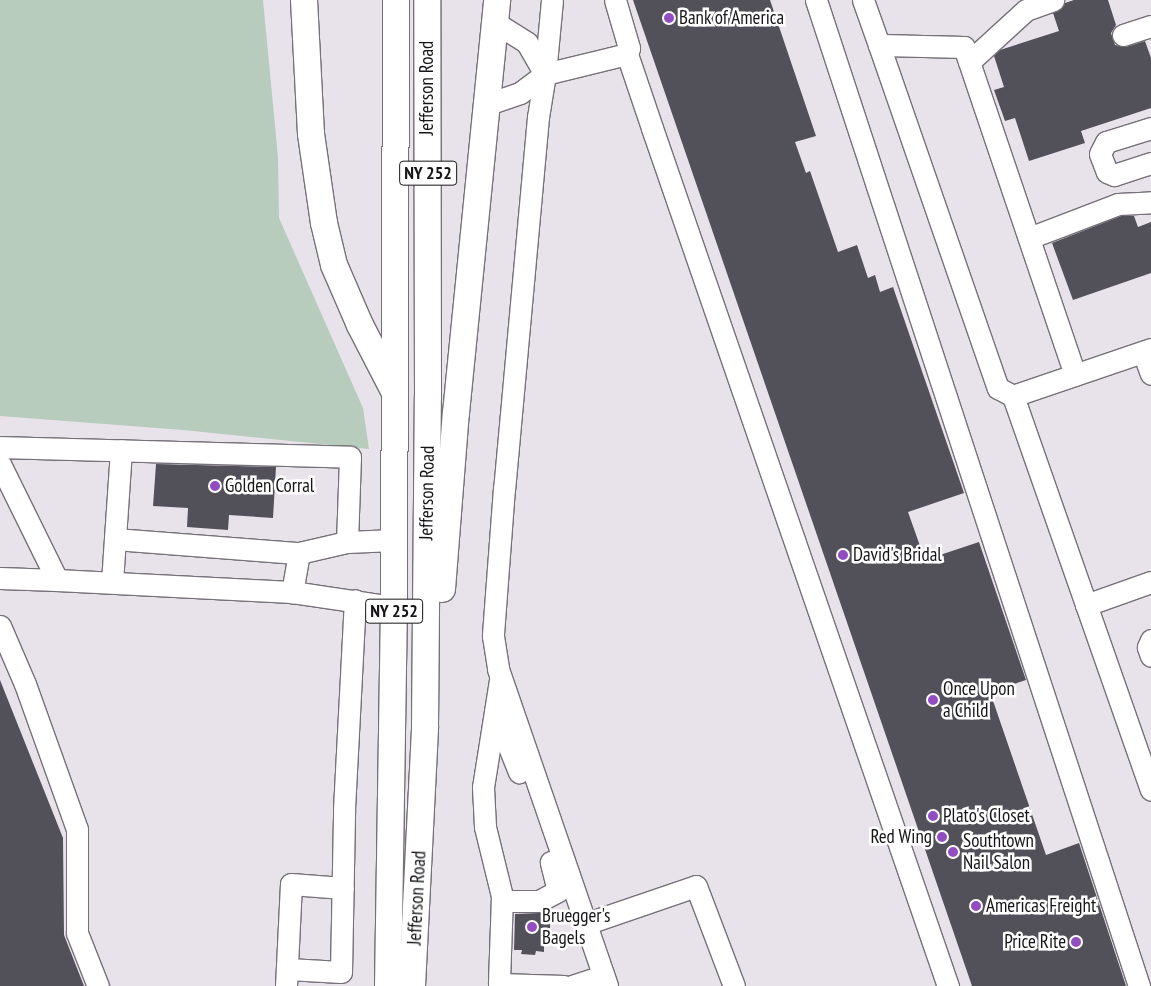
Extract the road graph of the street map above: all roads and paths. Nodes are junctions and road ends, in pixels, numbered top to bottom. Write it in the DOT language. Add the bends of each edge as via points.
graph roads {
  1 [pos="396,0"];
  2 [pos="427,0"];
  3 [pos="552,0"];
  4 [pos="615,0"];
  5 [pos="816,0"];
  6 [pos="863,0"];
  7 [pos="1053,0"];
  8 [pos="301,3"];
  9 [pos="495,11"];
  10 [pos="1151,26"];
  11 [pos="1123,35"];
  12 [pos="879,45"];
  13 [pos="628,51"];
  14 [pos="969,62"];
  15 [pos="545,74"];
  16 [pos="486,105"];
  17 [pos="1151,128"];
  18 [pos="1151,163"];
  19 [pos="1151,202"];
  20 [pos="1029,238"];
  21 [pos="1147,350"];
  22 [pos="1151,374"];
  23 [pos="1076,375"];
  24 [pos="395,394"];
  25 [pos="1013,396"];
  26 [pos="0,447"];
  27 [pos="121,450"];
  28 [pos="0,464"];
  29 [pos="115,540"];
  30 [pos="394,540"];
  31 [pos="347,542"];
  32 [pos="299,553"];
  33 [pos="0,578"];
  34 [pos="57,580"];
  35 [pos="112,582"];
  36 [pos="1151,582"];
  37 [pos="292,592"];
  38 [pos="355,600"];
  39 [pos="1086,605"];
  40 [pos="394,607"];
  41 [pos="0,626"];
  42 [pos="1151,640"];
  43 [pos="1151,656"];
  44 [pos="501,677"];
  45 [pos="495,712"];
  46 [pos="425,726"];
  47 [pos="1151,788"];
  48 [pos="343,888"];
  49 [pos="502,901"];
  50 [pos="585,924"];
  51 [pos="287,977"];
  52 [pos="605,981"];
  53 [pos="98,986"];
  54 [pos="388,986"];
  55 [pos="412,986"];
  56 [pos="564,986"];
  57 [pos="572,986"];
  58 [pos="734,986"];
  59 [pos="948,986"];
  60 [pos="1139,986"];
  1 -- 24 [label="main road, Jefferson Road / NY 252"];
  2 -- 46 [label="main road, Jefferson Road / NY 252"];
  3 -- 15 [label="lane"];
  4 -- 13 [label="lane"];
  5 -- 60 [label="lane"];
  6 -- 12 [label="lane"];
  7 -- 14 [label="lane" via="1026,10"];
  8 -- 24 [label="main road" via="311,134 334,265"];
  9 -- 15 [label="lane" via="527,43"];
  9 -- 16 [label="main road"];
  10 -- 11 [label="lane"];
  12 -- 14 [label="lane" via="964,47"];
  12 -- 25 [label="lane" via="998,388"];
  13 -- 15 [label="lane"];
  13 -- 59 [label="lane"];
  14 -- 20 [label="lane"];
  15 -- 16 [label="lane" via="520,94"];
  15 -- 44 [label="lane" via="538,117 495,596 493,636"];
  16 -- 46 [label="main road" via="456,413 436,673"];
  17 -- 18 [label="lane" via="1106,142 1100,154 1107,172 1114,175"];
  19 -- 20 [label="lane" via="1118,204"];
  20 -- 23 [label="lane"];
  21 -- 22 [label="lane"];
  21 -- 23 [label="lane"];
  23 -- 25 [label="lane"];
  24 -- 30 [label="main road, Jefferson Road / NY 252"];
  25 -- 39 [label="lane"];
  26 -- 27 [label="lane"];
  27 -- 29 [label="lane"];
  27 -- 31 [label="lane" via="350,457"];
  28 -- 34 [label="lane"];
  29 -- 32 [label="lane"];
  29 -- 35 [label="lane"];
  30 -- 31 [label="lane"];
  30 -- 40 [label="main road, Jefferson Road / NY 252"];
  31 -- 32 [label="lane"];
  32 -- 37 [label="lane"];
  33 -- 34 [label="lane"];
  34 -- 35 [label="lane"];
  35 -- 37 [label="lane"];
  36 -- 39 [label="lane"];
  37 -- 38 [label="lane"];
  38 -- 40 [label="lane"];
  38 -- 48 [label="lane"];
  39 -- 47 [label="lane"];
  40 -- 54 [label="main road, Jefferson Road / NY 252"];
  41 -- 53 [label="lane" via="25,684 77,829 77,933"];
  42 -- 43 [label="lane" via="1148,647"];
  44 -- 45 [label="lane"];
  44 -- 50 [label="lane"];
  45 -- 49 [label="lane" via="483,787 485,827"];
  45 -- 49 [label="lane" via="551,861 558,891 539,901"];
  46 -- 55 [label="main road, Jefferson Road / NY 252"];
  48 -- 51 [label="lane" via="341,972"];
  48 -- 51 [label="lane" via="292,884"];
  49 -- 56 [label="lane" via="500,984"];
  50 -- 52 [label="lane"];
  50 -- 58 [label="lane" via="696,886"];
  52 -- 57 [label="lane"];
}
